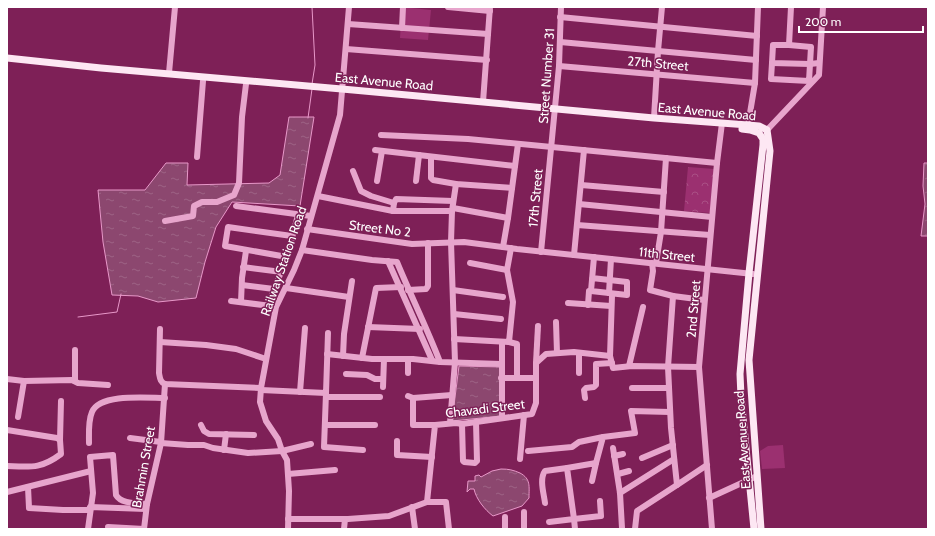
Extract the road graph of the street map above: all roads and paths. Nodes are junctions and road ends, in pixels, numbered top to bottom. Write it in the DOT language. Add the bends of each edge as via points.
graph roads {
  1 [pos="175,7"];
  2 [pos="349,7"];
  3 [pos="403,7"];
  4 [pos="448,7"];
  5 [pos="562,7"];
  6 [pos="662,7"];
  7 [pos="758,7"];
  8 [pos="791,7"];
  9 [pos="823,7"];
  10 [pos="490,9"];
  11 [pos="560,17"];
  12 [pos="348,24"];
  13 [pos="660,26"];
  14 [pos="402,28"];
  15 [pos="488,34"];
  16 [pos="757,36"];
  17 [pos="560,42"];
  18 [pos="789,45"];
  19 [pos="346,49"];
  20 [pos="658,51"];
  21 [pos="7,58"];
  22 [pos="487,60"];
  23 [pos="756,60"];
  24 [pos="7,62"];
  25 [pos="772,63"];
  26 [pos="819,63"];
  27 [pos="810,64"];
  28 [pos="559,66"];
  29 [pos="657,74"];
  30 [pos="169,76"];
  31 [pos="203,81"];
  32 [pos="246,84"];
  33 [pos="755,84"];
  34 [pos="302,88"];
  35 [pos="342,91"];
  36 [pos="483,102"];
  37 [pos="555,110"];
  38 [pos="654,118"];
  39 [pos="721,125"];
  40 [pos="748,125"];
  41 [pos="767,130"];
  42 [pos="381,134"];
  43 [pos="518,144"];
  44 [pos="551,147"];
  45 [pos="584,150"];
  46 [pos="766,153"];
  47 [pos="419,155"];
  48 [pos="197,157"];
  49 [pos="431,157"];
  50 [pos="666,158"];
  51 [pos="717,163"];
  52 [pos="515,166"];
  53 [pos="353,171"];
  54 [pos="377,181"];
  55 [pos="416,181"];
  56 [pos="456,184"];
  57 [pos="581,185"];
  58 [pos="512,188"];
  59 [pos="664,192"];
  60 [pos="318,196"];
  61 [pos="394,202"];
  62 [pos="579,204"];
  63 [pos="236,206"];
  64 [pos="453,207"];
  65 [pos="394,211"];
  66 [pos="662,213"];
  67 [pos="298,215"];
  68 [pos="311,216"];
  69 [pos="712,217"];
  70 [pos="508,218"];
  71 [pos="165,221"];
  72 [pos="577,225"];
  73 [pos="307,229"];
  74 [pos="661,232"];
  75 [pos="710,235"];
  76 [pos="292,236"];
  77 [pos="451,242"];
  78 [pos="428,243"];
  79 [pos="503,247"];
  80 [pos="511,248"];
  81 [pos="302,250"];
  82 [pos="246,251"];
  83 [pos="541,252"];
  84 [pos="574,255"];
  85 [pos="287,257"];
  86 [pos="594,257"];
  87 [pos="611,259"];
  88 [pos="388,261"];
  89 [pos="470,263"];
  90 [pos="654,263"];
  91 [pos="243,267"];
  92 [pos="708,269"];
  93 [pos="507,270"];
  94 [pos="282,272"];
  95 [pos="749,273"];
  96 [pos="758,274"];
  97 [pos="592,278"];
  98 [pos="610,280"];
  99 [pos="352,281"];
  100 [pos="242,285"];
  101 [pos="399,287"];
  102 [pos="286,288"];
  103 [pos="408,288"];
  104 [pos="274,289"];
  105 [pos="453,290"];
  106 [pos="589,291"];
  107 [pos="610,294"];
  108 [pos="673,296"];
  109 [pos="350,297"];
  110 [pos="503,297"];
  111 [pos="704,300"];
  112 [pos="231,301"];
  113 [pos="241,302"];
  114 [pos="568,304"];
  115 [pos="588,305"];
  116 [pos="268,306"];
  117 [pos="611,306"];
  118 [pos="276,307"];
  119 [pos="643,307"];
  120 [pos="454,314"];
  121 [pos="501,319"];
  122 [pos="556,322"];
  123 [pos="426,326"];
  124 [pos="538,326"];
  125 [pos="368,327"];
  126 [pos="305,328"];
  127 [pos="160,330"];
  128 [pos="418,330"];
  129 [pos="328,333"];
  130 [pos="454,339"];
  131 [pos="160,342"];
  132 [pos="502,342"];
  133 [pos="509,342"];
  134 [pos="75,350"];
  135 [pos="557,353"];
  136 [pos="579,353"];
  137 [pos="328,354"];
  138 [pos="343,356"];
  139 [pos="610,356"];
  140 [pos="362,358"];
  141 [pos="266,359"];
  142 [pos="384,359"];
  143 [pos="408,359"];
  144 [pos="432,360"];
  145 [pos="440,362"];
  146 [pos="455,362"];
  147 [pos="536,362"];
  148 [pos="612,363"];
  149 [pos="501,364"];
  150 [pos="629,366"];
  151 [pos="668,367"];
  152 [pos="699,367"];
  153 [pos="408,373"];
  154 [pos="579,373"];
  155 [pos="346,374"];
  156 [pos="501,378"];
  157 [pos="517,378"];
  158 [pos="536,378"];
  159 [pos="7,379"];
  160 [pos="383,379"];
  161 [pos="24,381"];
  162 [pos="76,381"];
  163 [pos="165,384"];
  164 [pos="108,385"];
  165 [pos="383,387"];
  166 [pos="632,388"];
  167 [pos="669,388"];
  168 [pos="261,389"];
  169 [pos="300,392"];
  170 [pos="326,395"];
  171 [pos="452,395"];
  172 [pos="165,398"];
  173 [pos="380,398"];
  174 [pos="585,398"];
  175 [pos="61,401"];
  176 [pos="670,412"];
  177 [pos="524,415"];
  178 [pos="18,417"];
  179 [pos="502,418"];
  180 [pos="476,422"];
  181 [pos="450,423"];
  182 [pos="462,424"];
  183 [pos="201,425"];
  184 [pos="326,425"];
  185 [pos="375,425"];
  186 [pos="435,425"];
  187 [pos="7,430"];
  188 [pos="226,434"];
  189 [pos="254,435"];
  190 [pos="604,437"];
  191 [pos="130,438"];
  192 [pos="60,440"];
  193 [pos="397,441"];
  194 [pos="89,442"];
  195 [pos="161,443"];
  196 [pos="311,444"];
  197 [pos="673,445"];
  198 [pos="613,448"];
  199 [pos="224,450"];
  200 [pos="363,450"];
  201 [pos="282,451"];
  202 [pos="528,451"];
  203 [pos="623,454"];
  204 [pos="614,456"];
  205 [pos="432,457"];
  206 [pos="642,458"];
  207 [pos="520,459"];
  208 [pos="674,459"];
  209 [pos="596,463"];
  210 [pos="707,465"];
  211 [pos="7,466"];
  212 [pos="568,468"];
  213 [pos="335,470"];
  214 [pos="91,471"];
  215 [pos="629,471"];
  216 [pos="288,474"];
  217 [pos="618,474"];
  218 [pos="753,478"];
  219 [pos="592,481"];
  220 [pos="677,485"];
  221 [pos="28,488"];
  222 [pos="7,492"];
  223 [pos="620,493"];
  224 [pos="709,498"];
  225 [pos="600,501"];
  226 [pos="427,502"];
  227 [pos="545,503"];
  228 [pos="147,506"];
  229 [pos="90,507"];
  230 [pos="412,507"];
  231 [pos="524,512"];
  232 [pos="504,517"];
  233 [pos="288,519"];
  234 [pos="345,519"];
  235 [pos="574,520"];
  236 [pos="549,522"];
  237 [pos="108,527"];
  238 [pos="622,528"];
  239 [pos="88,529"];
  240 [pos="144,529"];
  241 [pos="288,529"];
  242 [pos="344,529"];
  243 [pos="415,529"];
  244 [pos="449,529"];
  245 [pos="505,529"];
  246 [pos="524,529"];
  247 [pos="575,529"];
  248 [pos="635,529"];
  249 [pos="712,529"];
  250 [pos="754,529"];
  251 [pos="761,529"];
  1 -- 30 [label="street"];
  2 -- 12 [label="street, Railway Station Road"];
  3 -- 14 [label="street"];
  4 -- 10 [label="street"];
  5 -- 11 [label="street, Street Number 31"];
  6 -- 13 [label="street"];
  7 -- 16 [label="street"];
  8 -- 18 [label="street"];
  9 -- 26 [label="street"];
  10 -- 15 [label="street"];
  11 -- 13 [label="street"];
  11 -- 17 [label="street, Street Number 31"];
  12 -- 14 [label="street"];
  12 -- 19 [label="street, Railway Station Road"];
  13 -- 16 [label="street"];
  13 -- 20 [label="street"];
  14 -- 15 [label="street"];
  15 -- 22 [label="street"];
  16 -- 23 [label="street"];
  17 -- 20 [label="street"];
  17 -- 28 [label="street, Street Number 31"];
  18 -- 25 [label="street" via="773,45"];
  18 -- 27 [label="street" via="811,46"];
  19 -- 22 [label="street"];
  19 -- 35 [label="street, Railway Station Road"];
  20 -- 23 [label="street"];
  20 -- 29 [label="street"];
  21 -- 30 [label="main road"];
  22 -- 36 [label="street"];
  23 -- 33 [label="street"];
  24 -- 30 [label="main road"];
  25 -- 27 [label="street"];
  25 -- 27 [label="street" via="771,79 809,81"];
  26 -- 27 [label="street"];
  26 -- 41 [label="street" via="820,75"];
  28 -- 29 [label="street, 27th Street"];
  28 -- 37 [label="street, Street Number 31"];
  29 -- 33 [label="street, 27th Street"];
  29 -- 38 [label="street"];
  30 -- 31 [label="main road"];
  30 -- 34 [label="main road"];
  31 -- 32 [label="main road"];
  31 -- 48 [label="street"];
  32 -- 34 [label="main road"];
  32 -- 71 [label="street" via="239,184 234,195 217,202 202,202 194,206 193,216"];
  33 -- 40 [label="street"];
  34 -- 35 [label="main road, East Avenue Road"];
  35 -- 36 [label="main road, East Avenue Road"];
  35 -- 37 [label="main road, East Avenue Road"];
  35 -- 60 [label="street, Railway Station Road" via="340,116"];
  36 -- 37 [label="main road, East Avenue Road"];
  37 -- 38 [label="main road, East Avenue Road"];
  37 -- 39 [label="main road, East Avenue Road"];
  37 -- 44 [label="street, Street Number 31"];
  38 -- 39 [label="main road, East Avenue Road"];
  39 -- 40 [label="main road, East Avenue Road"];
  39 -- 46 [label="main road, East Avenue Road" via="759,133"];
  39 -- 51 [label="street, 2nd Street"];
  40 -- 41 [label="main road, East Avenue Road"];
  41 -- 46 [label="main road, East Avenue Road"];
  42 -- 43 [label="street"];
  43 -- 44 [label="street"];
  43 -- 52 [label="street"];
  44 -- 45 [label="street"];
  44 -- 83 [label="street, 17th Street"];
  45 -- 50 [label="street"];
  45 -- 57 [label="street"];
  46 -- 95 [label="main road, East Avenue Road"];
  46 -- 96 [label="main road, East Avenue Road"];
  47 -- 49 [label="street"];
  47 -- 54 [label="street" via="379,151"];
  47 -- 55 [label="street"];
  49 -- 52 [label="street"];
  49 -- 56 [label="street" via="432,179"];
  50 -- 51 [label="street"];
  50 -- 59 [label="street"];
  51 -- 69 [label="street, 2nd Street"];
  52 -- 58 [label="street"];
  53 -- 61 [label="street" via="361,191"];
  56 -- 58 [label="street"];
  56 -- 64 [label="street"];
  57 -- 59 [label="street"];
  57 -- 62 [label="street"];
  58 -- 70 [label="street"];
  59 -- 66 [label="street"];
  60 -- 65 [label="street"];
  60 -- 68 [label="street, Railway Station Road"];
  61 -- 64 [label="street" via="396,199"];
  61 -- 65 [label="street"];
  62 -- 66 [label="street"];
  62 -- 72 [label="street"];
  63 -- 67 [label="street"];
  64 -- 65 [label="street"];
  64 -- 70 [label="street"];
  64 -- 77 [label="street"];
  66 -- 69 [label="street"];
  66 -- 74 [label="street"];
  67 -- 68 [label="street"];
  67 -- 76 [label="street"];
  68 -- 73 [label="street, Railway Station Road"];
  69 -- 75 [label="street, 2nd Street"];
  70 -- 79 [label="street"];
  72 -- 74 [label="street"];
  72 -- 84 [label="street"];
  73 -- 78 [label="street, Street No 2" via="412,244"];
  73 -- 81 [label="street, Railway Station Road"];
  74 -- 75 [label="street"];
  74 -- 90 [label="street"];
  75 -- 92 [label="street, 2nd Street"];
  76 -- 82 [label="street" via="228,227 225,246"];
  76 -- 85 [label="street"];
  77 -- 78 [label="street, Street No 2"];
  77 -- 79 [label="street, Street No 2"];
  77 -- 105 [label="street"];
  78 -- 103 [label="street" via="428,286 423,290"];
  79 -- 80 [label="street, Street No 2"];
  80 -- 83 [label="street, 11th Street"];
  80 -- 93 [label="street"];
  81 -- 88 [label="street"];
  81 -- 102 [label="street, Railway Station Road"];
  82 -- 85 [label="street"];
  82 -- 91 [label="street"];
  83 -- 84 [label="street, 11th Street"];
  84 -- 86 [label="street, 11th Street"];
  85 -- 94 [label="street"];
  86 -- 87 [label="street, 11th Street"];
  86 -- 97 [label="street"];
  87 -- 90 [label="street, 11th Street"];
  87 -- 98 [label="street"];
  88 -- 101 [label="street"];
  88 -- 103 [label="street" via="397,262"];
  89 -- 93 [label="street"];
  90 -- 92 [label="street, 11th Street"];
  90 -- 108 [label="street" via="650,290"];
  91 -- 94 [label="street"];
  91 -- 100 [label="street"];
  92 -- 95 [label="street, 11th Street"];
  92 -- 111 [label="street, 2nd Street"];
  93 -- 133 [label="street" via="513,302"];
  94 -- 104 [label="street"];
  95 -- 96 [label="street, 11th Street"];
  95 -- 218 [label="main road, East Avenue Road" via="740,374"];
  96 -- 218 [label="main road, East Avenue Road" via="748,360"];
  97 -- 98 [label="street"];
  97 -- 107 [label="street" via="591,291"];
  98 -- 107 [label="street"];
  98 -- 107 [label="street" via="628,282 626,295"];
  99 -- 109 [label="street"];
  100 -- 104 [label="street"];
  100 -- 113 [label="street"];
  101 -- 103 [label="street"];
  101 -- 125 [label="street" via="376,288"];
  101 -- 128 [label="street"];
  102 -- 109 [label="street"];
  102 -- 118 [label="street, Railway Station Road"];
  103 -- 123 [label="street"];
  104 -- 116 [label="street"];
  105 -- 110 [label="street"];
  105 -- 120 [label="street"];
  106 -- 115 [label="street"];
  107 -- 117 [label="street"];
  108 -- 111 [label="street"];
  108 -- 151 [label="street"];
  109 -- 138 [label="street"];
  111 -- 152 [label="street, 2nd Street"];
  112 -- 113 [label="street"];
  113 -- 116 [label="street"];
  114 -- 115 [label="street"];
  115 -- 117 [label="street"];
  116 -- 118 [label="street"];
  117 -- 139 [label="street"];
  118 -- 141 [label="street, Railway Station Road"];
  119 -- 150 [label="street"];
  120 -- 121 [label="street"];
  120 -- 130 [label="street"];
  122 -- 135 [label="street"];
  123 -- 128 [label="street"];
  123 -- 145 [label="street"];
  124 -- 147 [label="street, Chavadi Street"];
  125 -- 128 [label="street"];
  125 -- 140 [label="street"];
  126 -- 169 [label="street"];
  127 -- 131 [label="street, Brahmin Street"];
  128 -- 144 [label="street"];
  129 -- 137 [label="street"];
  130 -- 132 [label="street"];
  130 -- 146 [label="street"];
  131 -- 141 [label="street" via="236,349"];
  131 -- 163 [label="street, Brahmin Street" via="160,379"];
  132 -- 133 [label="street"];
  132 -- 149 [label="street"];
  133 -- 157 [label="street" via="517,344"];
  134 -- 162 [label="street"];
  135 -- 136 [label="street"];
  135 -- 147 [label="street" via="546,354"];
  136 -- 139 [label="street"];
  136 -- 154 [label="street"];
  137 -- 138 [label="street"];
  137 -- 170 [label="street"];
  138 -- 140 [label="street"];
  139 -- 148 [label="street"];
  140 -- 142 [label="street"];
  141 -- 168 [label="street, Railway Station Road"];
  142 -- 143 [label="street"];
  142 -- 160 [label="street"];
  143 -- 144 [label="street"];
  143 -- 153 [label="street"];
  144 -- 145 [label="street"];
  145 -- 146 [label="street"];
  146 -- 149 [label="street"];
  146 -- 171 [label="street"];
  147 -- 158 [label="street, Chavadi Street"];
  148 -- 150 [label="street" via="613,368"];
  148 -- 174 [label="street" via="596,364 596,385 584,390"];
  149 -- 156 [label="street"];
  150 -- 151 [label="street"];
  151 -- 152 [label="street"];
  151 -- 167 [label="street"];
  152 -- 210 [label="street, 2nd Street"];
  155 -- 160 [label="street"];
  156 -- 157 [label="street"];
  156 -- 179 [label="street"];
  157 -- 158 [label="street"];
  158 -- 177 [label="street, Chavadi Street" via="536,403 532,414"];
  159 -- 161 [label="street"];
  160 -- 165 [label="street"];
  161 -- 162 [label="street"];
  161 -- 178 [label="street"];
  162 -- 164 [label="street"];
  163 -- 168 [label="street"];
  163 -- 172 [label="street, Brahmin Street"];
  166 -- 167 [label="street"];
  167 -- 176 [label="street"];
  168 -- 169 [label="street"];
  168 -- 201 [label="street, Railway Station Road" via="260,402 266,421 278,439"];
  169 -- 170 [label="street"];
  170 -- 173 [label="street"];
  170 -- 184 [label="street"];
  171 -- 181 [label="street"];
  171 -- 186 [label="street" via="410,397 414,425"];
  172 -- 194 [label="street" via="108,400 96,406 91,412 89,422"];
  172 -- 195 [label="street, Brahmin Street"];
  175 -- 192 [label="street"];
  176 -- 190 [label="street" via="632,411 635,433"];
  176 -- 197 [label="street"];
  177 -- 179 [label="street, Chavadi Street"];
  177 -- 207 [label="street"];
  179 -- 180 [label="street, Chavadi Street"];
  180 -- 182 [label="street, Chavadi Street"];
  180 -- 182 [label="street" via="475,463 463,461"];
  181 -- 182 [label="street, Chavadi Street"];
  181 -- 186 [label="street, Chavadi Street"];
  183 -- 188 [label="street" via="209,434"];
  184 -- 185 [label="street"];
  184 -- 200 [label="street" via="324,447"];
  186 -- 205 [label="street, Chavadi Street"];
  187 -- 192 [label="street"];
  188 -- 189 [label="street"];
  188 -- 199 [label="street"];
  190 -- 202 [label="street" via="579,442 572,447"];
  190 -- 209 [label="street"];
  191 -- 195 [label="street"];
  192 -- 211 [label="street" via="62,454 51,462 36,467"];
  193 -- 205 [label="street" via="397,455"];
  195 -- 199 [label="street" via="204,445"];
  195 -- 228 [label="street, Brahmin Street"];
  196 -- 201 [label="street"];
  197 -- 206 [label="street"];
  197 -- 208 [label="street"];
  198 -- 204 [label="street"];
  199 -- 201 [label="street" via="248,453"];
  201 -- 216 [label="street, Railway Station Road" via="287,460"];
  203 -- 204 [label="street"];
  204 -- 217 [label="street"];
  205 -- 226 [label="street, Chavadi Street"];
  208 -- 220 [label="street"];
  208 -- 223 [label="street"];
  209 -- 212 [label="street"];
  209 -- 219 [label="street"];
  210 -- 220 [label="street"];
  210 -- 224 [label="street, 2nd Street"];
  212 -- 227 [label="street" via="543,473"];
  212 -- 235 [label="street"];
  213 -- 216 [label="street"];
  214 -- 221 [label="street"];
  214 -- 228 [label="street" via="90,457 113,455 118,499"];
  214 -- 229 [label="street" via="93,493"];
  215 -- 217 [label="street"];
  216 -- 233 [label="street, Railway Station Road"];
  217 -- 223 [label="street"];
  218 -- 224 [label="street"];
  218 -- 250 [label="main road, East Avenue Road"];
  218 -- 251 [label="main road, East Avenue Road"];
  220 -- 248 [label="street" via="638,511"];
  221 -- 222 [label="street"];
  221 -- 229 [label="street" via="29,508 89,510"];
  223 -- 238 [label="street"];
  224 -- 249 [label="street, 2nd Street"];
  225 -- 235 [label="street" via="601,516"];
  226 -- 230 [label="street"];
  226 -- 244 [label="street" via="446,502"];
  228 -- 229 [label="street"];
  228 -- 240 [label="street, Brahmin Street"];
  229 -- 239 [label="street"];
  230 -- 234 [label="street" via="389,516"];
  230 -- 243 [label="street"];
  231 -- 246 [label="street"];
  232 -- 245 [label="street"];
  233 -- 234 [label="street"];
  233 -- 241 [label="street, Railway Station Road"];
  234 -- 242 [label="street"];
  235 -- 236 [label="street"];
  235 -- 247 [label="street"];
  237 -- 240 [label="street"];
}
